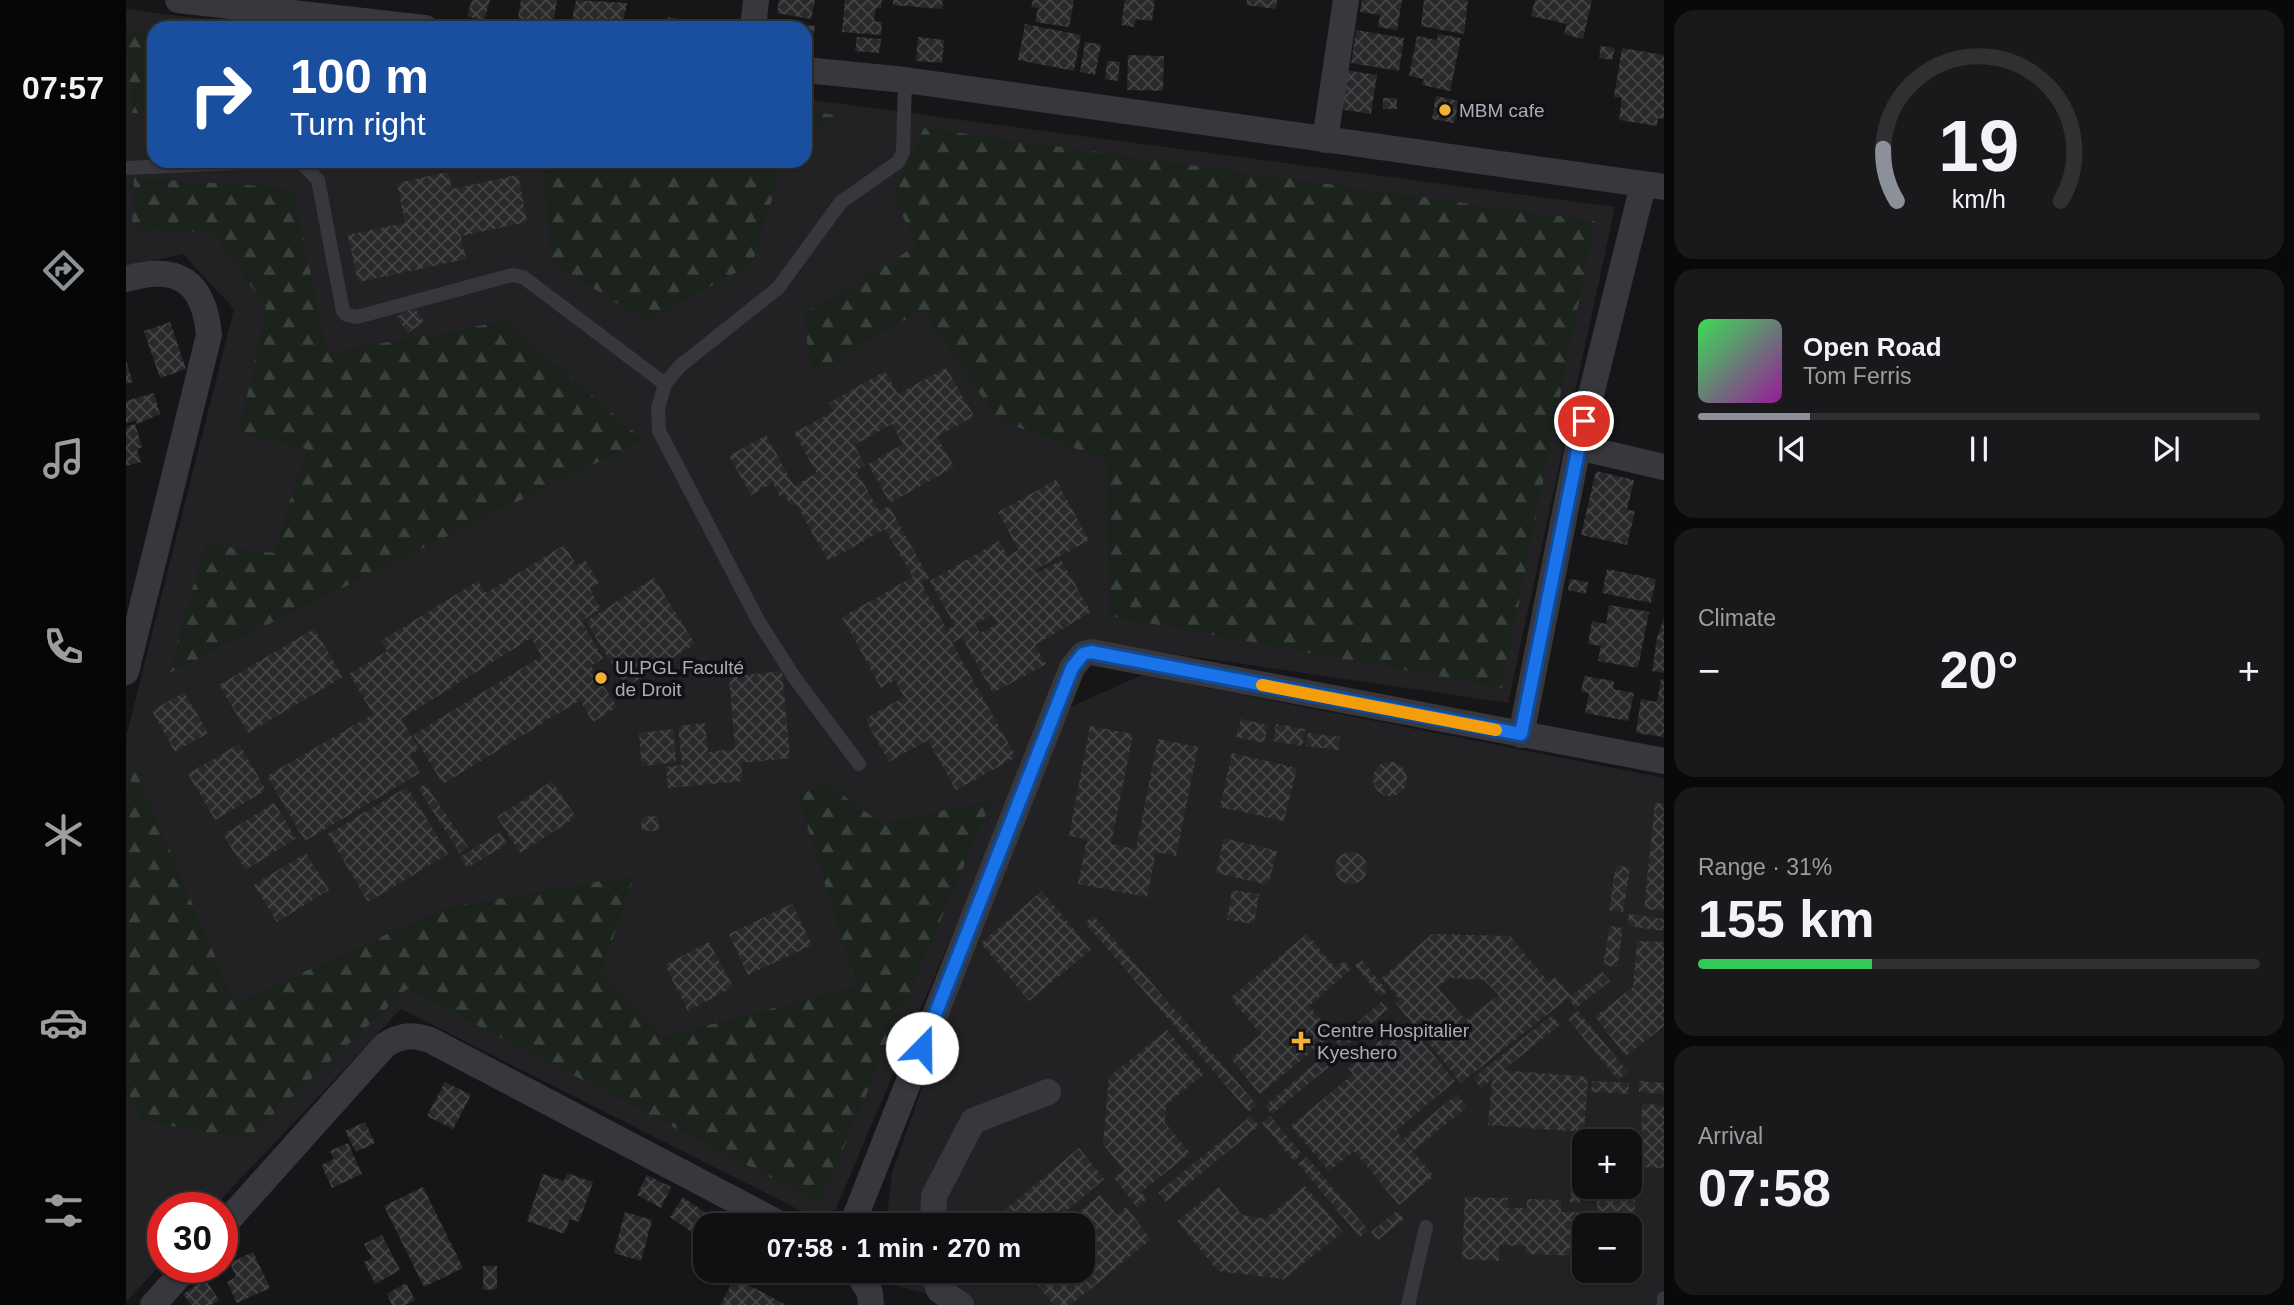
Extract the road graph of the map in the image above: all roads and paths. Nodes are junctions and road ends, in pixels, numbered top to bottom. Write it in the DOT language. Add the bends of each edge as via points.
graph roads {
  1 [pos="178,0"];
  2 [pos="756,0"];
  3 [pos="1346,0"];
  4 [pos="363,21"];
  5 [pos="754,21"];
  6 [pos="812,71"];
  7 [pos="905,80"];
  8 [pos="1325,140"];
  9 [pos="147,167"];
  10 [pos="126,168"];
  11 [pos="307,168"];
  12 [pos="1654,186"];
  13 [pos="126,279"];
  14 [pos="666,384"];
  15 [pos="1578,447"];
  16 [pos="1664,467"];
  17 [pos="126,672"];
  18 [pos="1521,734"];
  19 [pos="1664,761"];
  20 [pos="859,764"];
  21 [pos="1048,1092"];
  22 [pos="238,1209"];
  23 [pos="759,1213"];
  24 [pos="857,1213"];
  25 [pos="933,1213"];
  26 [pos="1426,1227"];
  27 [pos="173,1283"];
  28 [pos="864,1283"];
  29 [pos="937,1283"];
  30 [pos="1664,1298"];
  31 [pos="153,1305"];
  32 [pos="871,1305"];
  33 [pos="961,1305"];
  34 [pos="1408,1305"];
  35 [pos="1416,1305"];
  36 [pos="1664,1305"];
  1 -- 4 [label="street"];
  2 -- 5 [label="street"];
  3 -- 8 [label="street"];
  6 -- 7 [label="street"];
  7 -- 8 [label="street"];
  7 -- 14 [label="lane" via="903,152 898,162 841,202 778,288 680,366"];
  8 -- 12 [label="street"];
  9 -- 10 [label="lane"];
  11 -- 14 [label="lane" via="318,180 346,316 358,317 512,275 523,277"];
  12 -- 15 [label="street"];
  13 -- 17 [label="street" via="164,272 178,277 195,290 207,309 209,335"];
  14 -- 20 [label="lane" via="658,408 659,430 759,622"];
  15 -- 16 [label="street"];
  15 -- 18 [label="street"];
  18 -- 19 [label="street"];
  18 -- 24 [label="street" via="1083,654 1072,668"];
  21 -- 25 [label="street" via="973,1121 934,1196"];
  22 -- 23 [label="street" via="385,1045 414,1035"];
  26 -- 34 [label="lane"];
  27 -- 31 [label="street"];
  28 -- 32 [label="street"];
  29 -- 33 [label="street" via="939,1290"];
  30 -- 36 [label="lane"];
  34 -- 35 [label="lane"];
}
